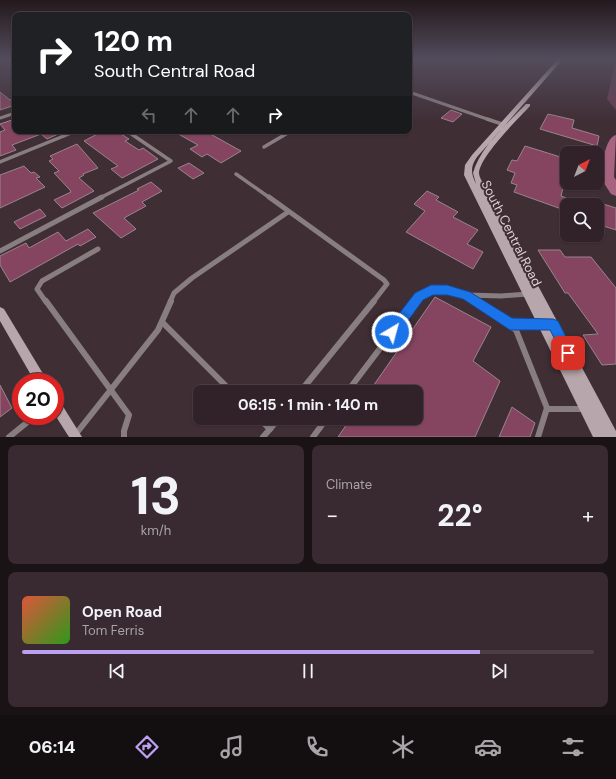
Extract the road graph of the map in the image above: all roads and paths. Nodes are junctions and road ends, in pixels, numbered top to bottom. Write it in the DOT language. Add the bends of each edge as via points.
graph roads {
  1 [pos="544,79"];
  2 [pos="549,79"];
  3 [pos="412,93"];
  4 [pos="12,114"];
  5 [pos="0,118"];
  6 [pos="506,125"];
  7 [pos="69,134"];
  8 [pos="131,134"];
  9 [pos="286,134"];
  10 [pos="264,147"];
  11 [pos="0,162"];
  12 [pos="236,174"];
  13 [pos="478,189"];
  14 [pos="288,212"];
  15 [pos="98,249"];
  16 [pos="0,251"];
  17 [pos="528,294"];
  18 [pos="466,295"];
  19 [pos="0,312"];
  20 [pos="163,323"];
  21 [pos="510,324"];
  22 [pos="543,324"];
  23 [pos="553,325"];
  24 [pos="37,373"];
  25 [pos="225,385"];
  26 [pos="306,385"];
  27 [pos="352,385"];
  28 [pos="111,391"];
  29 [pos="547,409"];
  30 [pos="586,409"];
  31 [pos="64,418"];
  32 [pos="24,425"];
  33 [pos="266,425"];
  34 [pos="273,425"];
  35 [pos="322,425"];
  36 [pos="270,429"];
  37 [pos="75,436"];
  38 [pos="9,437"];
  39 [pos="124,437"];
  40 [pos="263,437"];
  41 [pos="313,437"];
  42 [pos="538,437"];
  43 [pos="600,437"];
  44 [pos="612,437"];
  1 -- 6 [label="street, South Central Road"];
  2 -- 6 [label="street, South Central Road"];
  3 -- 6 [label="lane"];
  4 -- 5 [label="lane"];
  6 -- 13 [label="street, South Central Road" via="478,164"];
  7 -- 11 [label="lane"];
  8 -- 16 [label="lane" via="171,161"];
  9 -- 10 [label="lane"];
  12 -- 14 [label="lane"];
  13 -- 17 [label="street, South Central Road"];
  13 -- 23 [label="street, South Central Road"];
  14 -- 20 [label="lane" via="174,293"];
  14 -- 26 [label="lane" via="387,284"];
  15 -- 28 [label="lane" via="42,281 37,289"];
  17 -- 18 [label="lane"];
  17 -- 22 [label="street, South Central Road"];
  18 -- 21 [label="lane"];
  18 -- 27 [label="lane" via="447,290 431,290 419,297"];
  19 -- 24 [label="street"];
  20 -- 25 [label="lane"];
  20 -- 28 [label="lane"];
  21 -- 22 [label="lane"];
  21 -- 29 [label="lane" via="520,336"];
  22 -- 23 [label="lane"];
  22 -- 30 [label="street, South Central Road"];
  23 -- 44 [label="street, South Central Road"];
  28 -- 37 [label="lane"];
  28 -- 39 [label="lane" via="130,417 123,432"];
  29 -- 30 [label="lane"];
  29 -- 42 [label="lane"];
  30 -- 43 [label="street, South Central Road"];
  31 -- 37 [label="street"];
  32 -- 38 [label="lane"];
  33 -- 36 [label="lane"];
  34 -- 36 [label="lane"];
  35 -- 41 [label="lane"];
  36 -- 40 [label="lane"];
}
